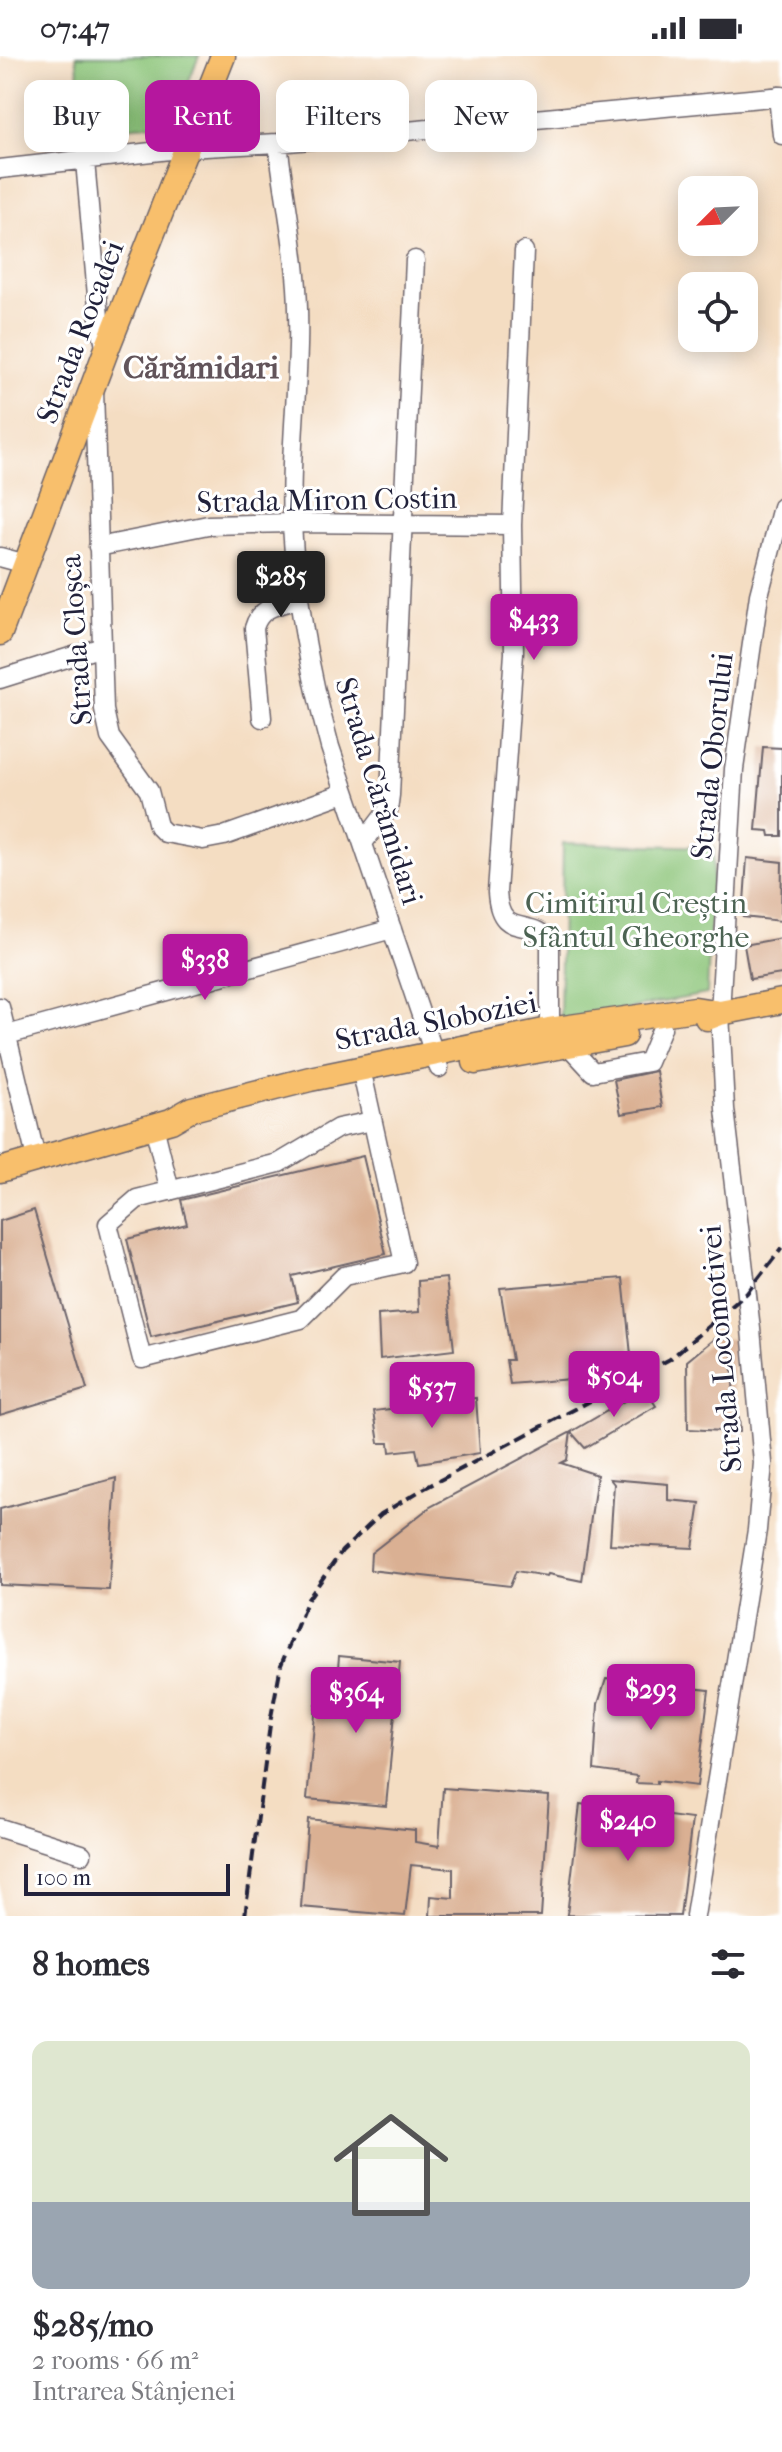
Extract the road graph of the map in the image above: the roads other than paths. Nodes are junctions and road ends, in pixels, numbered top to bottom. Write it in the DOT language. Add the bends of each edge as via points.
graph roads {
  1 [pos="223,56"];
  2 [pos="214,80"];
  3 [pos="780,96"];
  4 [pos="409,131"];
  5 [pos="782,135"];
  6 [pos="156,152"];
  7 [pos="185,152"];
  8 [pos="279,152"];
  9 [pos="85,161"];
  10 [pos="0,169"];
  11 [pos="524,251"];
  12 [pos="415,260"];
  13 [pos="106,351"];
  14 [pos="94,383"];
  15 [pos="782,507"];
  16 [pos="292,523"];
  17 [pos="401,525"];
  18 [pos="512,525"];
  19 [pos="98,547"];
  20 [pos="0,557"];
  21 [pos="26,564"];
  22 [pos="298,599"];
  23 [pos="0,633"];
  24 [pos="102,647"];
  25 [pos="0,679"];
  26 [pos="262,718"];
  27 [pos="344,793"];
  28 [pos="363,843"];
  29 [pos="392,929"];
  30 [pos="782,1001"];
  31 [pos="0,1007"];
  32 [pos="720,1013"];
  33 [pos="662,1028"];
  34 [pos="7,1035"];
  35 [pos="557,1041"];
  36 [pos="436,1061"];
  37 [pos="364,1082"];
  38 [pos="372,1121"];
  39 [pos="162,1124"];
  40 [pos="36,1158"];
  41 [pos="0,1170"];
  42 [pos="170,1191"];
  43 [pos="0,1828"];
  44 [pos="82,1854"];
  45 [pos="695,1916"];
  1 -- 2 [label="main road, Strada Rocadei"];
  3 -- 4 [label="street"];
  3 -- 5 [label="street"];
  6 -- 9 [label="street"];
  7 -- 13 [label="main road, Strada Rocadei"];
  8 -- 16 [label="street, Strada Cărămidari" via="298,328"];
  9 -- 10 [label="street"];
  9 -- 13 [label="street"];
  11 -- 18 [label="street"];
  12 -- 17 [label="street"];
  13 -- 14 [label="main road, Strada Rocadei"];
  14 -- 19 [label="street, Strada Cloșca"];
  14 -- 21 [label="main road, Strada Rocadei"];
  15 -- 32 [label="street, Strada Oborului" via="759,595 734,769"];
  16 -- 17 [label="street, Strada Miron Costin"];
  16 -- 19 [label="street, Strada Miron Costin" via="208,525"];
  16 -- 22 [label="street, Strada Cărămidari"];
  17 -- 18 [label="street, Strada Miron Costin"];
  17 -- 28 [label="street" via="390,795 388,810"];
  18 -- 35 [label="street" via="514,653 497,903 507,921 545,935 550,943"];
  19 -- 24 [label="street, Strada Cloșca"];
  20 -- 21 [label="street"];
  21 -- 23 [label="main road, Strada Rocadei"];
  22 -- 26 [label="street" via="257,616"];
  22 -- 27 [label="street, Strada Cărămidari" via="318,702"];
  24 -- 25 [label="street"];
  24 -- 27 [label="street, Strada Cloșca" via="106,727 149,791 158,826 165,833 203,840 224,836"];
  27 -- 28 [label="street, Strada Cărămidari"];
  28 -- 29 [label="street, Strada Cărămidari"];
  29 -- 34 [label="street"];
  29 -- 36 [label="street, Strada Cărămidari"];
  30 -- 32 [label="main road, Strada Sloboziei"];
  31 -- 34 [label="street"];
  32 -- 33 [label="main road, Strada Sloboziei"];
  32 -- 35 [label="main road, Strada Sloboziei" via="695,1009"];
  32 -- 45 [label="street, Strada Locomotivei" via="723,1097 763,1463 757,1530"];
  33 -- 35 [label="main road, Strada Sloboziei"];
  33 -- 35 [label="street" via="648,1062 593,1072"];
  34 -- 40 [label="street"];
  35 -- 36 [label="main road, Strada Sloboziei"];
  36 -- 37 [label="main road, Strada Sloboziei"];
  36 -- 39 [label="main road, Strada Sloboziei" via="310,1079 192,1109"];
  37 -- 38 [label="street"];
  37 -- 39 [label="main road, Strada Sloboziei" via="195,1123"];
  38 -- 42 [label="street" via="338,1128 279,1163"];
  38 -- 42 [label="street" via="404,1263 344,1276 301,1319 142,1359 108,1224 137,1199"];
  39 -- 40 [label="main road, Strada Sloboziei"];
  39 -- 42 [label="street"];
  40 -- 41 [label="main road, Strada Sloboziei"];
  43 -- 44 [label="street"];
}
